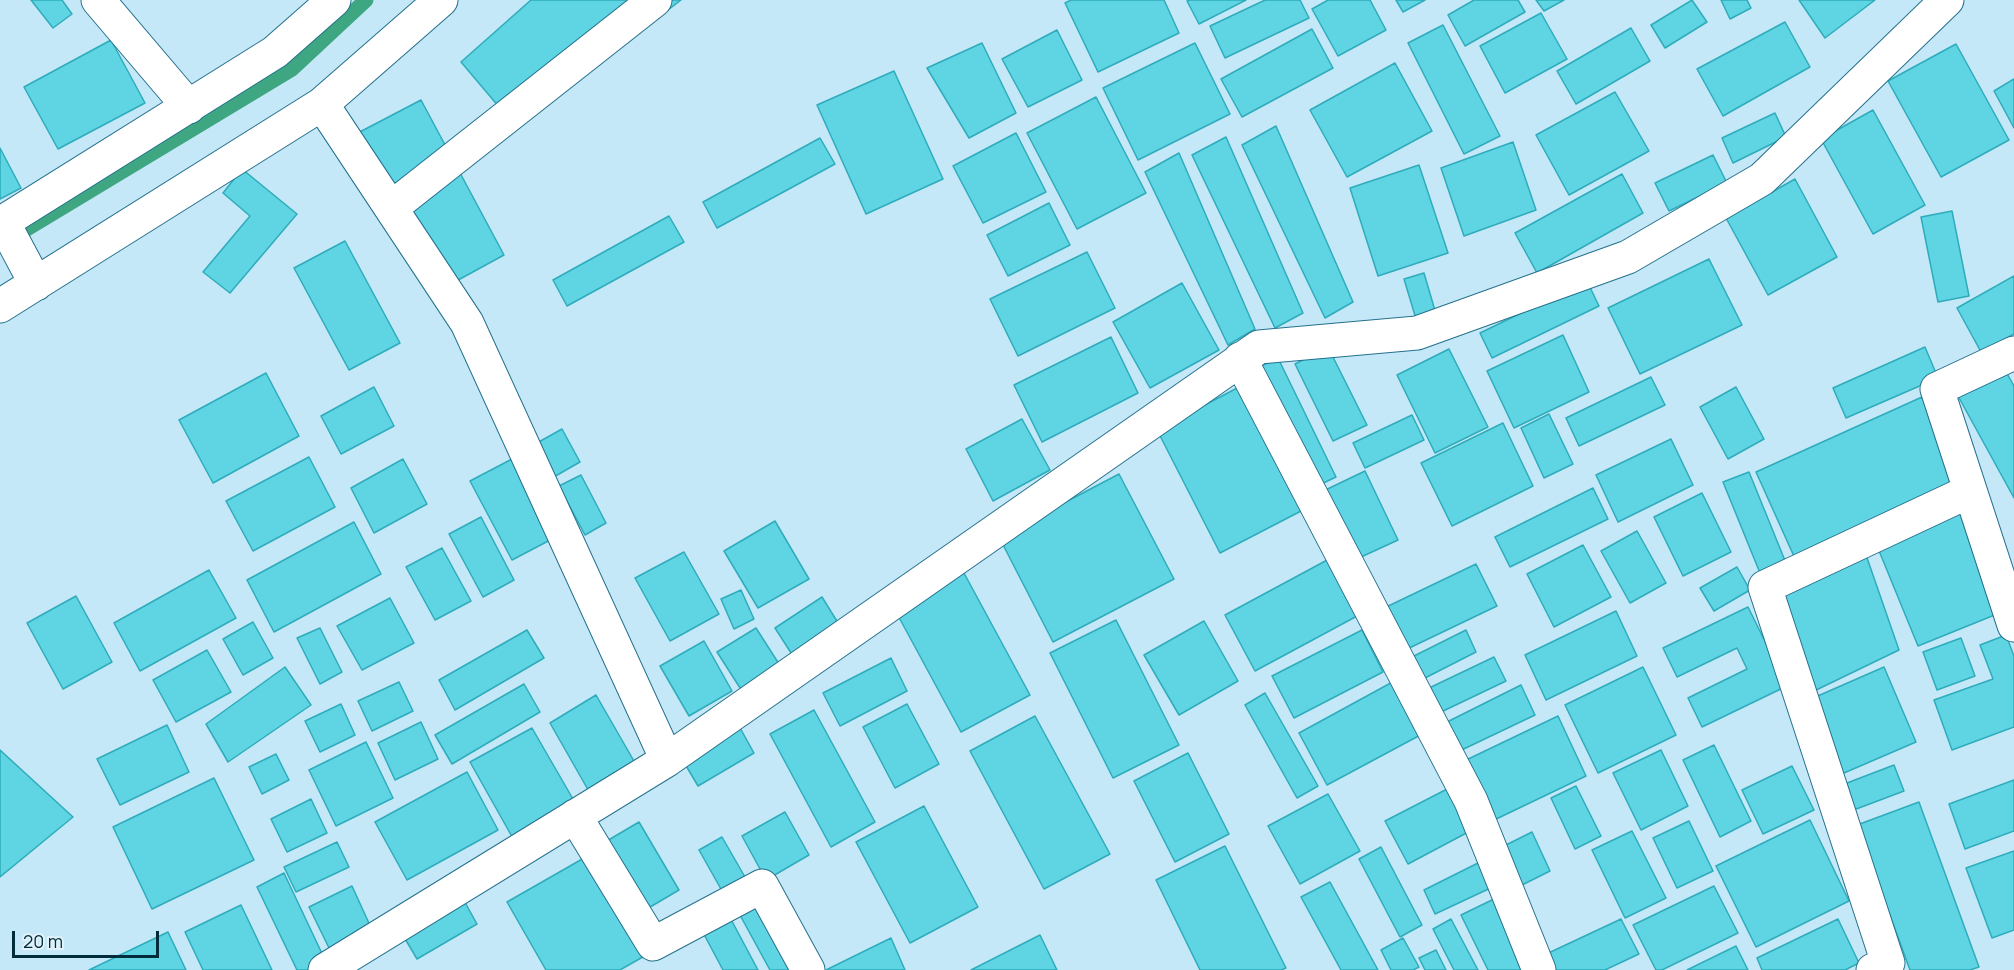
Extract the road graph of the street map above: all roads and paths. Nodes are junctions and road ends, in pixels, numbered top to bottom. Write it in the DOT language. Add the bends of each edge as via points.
graph roads {
  1 [pos="98,0"];
  2 [pos="334,0"];
  3 [pos="441,0"];
  4 [pos="655,0"];
  5 [pos="1947,0"];
  6 [pos="322,104"];
  7 [pos="189,107"];
  8 [pos="391,208"];
  9 [pos="1,223"];
  10 [pos="36,284"];
  11 [pos="0,306"];
  12 [pos="2014,353"];
  13 [pos="1240,359"];
  14 [pos="1970,491"];
  15 [pos="2014,625"];
  16 [pos="667,760"];
  17 [pos="575,816"];
  18 [pos="325,970"];
  19 [pos="808,970"];
  20 [pos="1539,970"];
  21 [pos="1873,970"];
  1 -- 7 [label="street"];
  2 -- 7 [label="street" via="275,52"];
  3 -- 6 [label="street"];
  4 -- 8 [label="street"];
  5 -- 13 [label="street" via="1762,179 1628,256 1417,333 1259,347"];
  6 -- 8 [label="street"];
  6 -- 10 [label="street"];
  7 -- 9 [label="street"];
  8 -- 16 [label="street" via="467,323"];
  9 -- 10 [label="street"];
  10 -- 11 [label="street"];
  12 -- 14 [label="street" via="1937,389"];
  13 -- 16 [label="street"];
  13 -- 20 [label="street" via="1471,801"];
  14 -- 15 [label="street"];
  14 -- 21 [label="street" via="1765,587 1888,963"];
  16 -- 17 [label="street"];
  17 -- 18 [label="street"];
  17 -- 19 [label="street" via="653,944 762,886"];
}
